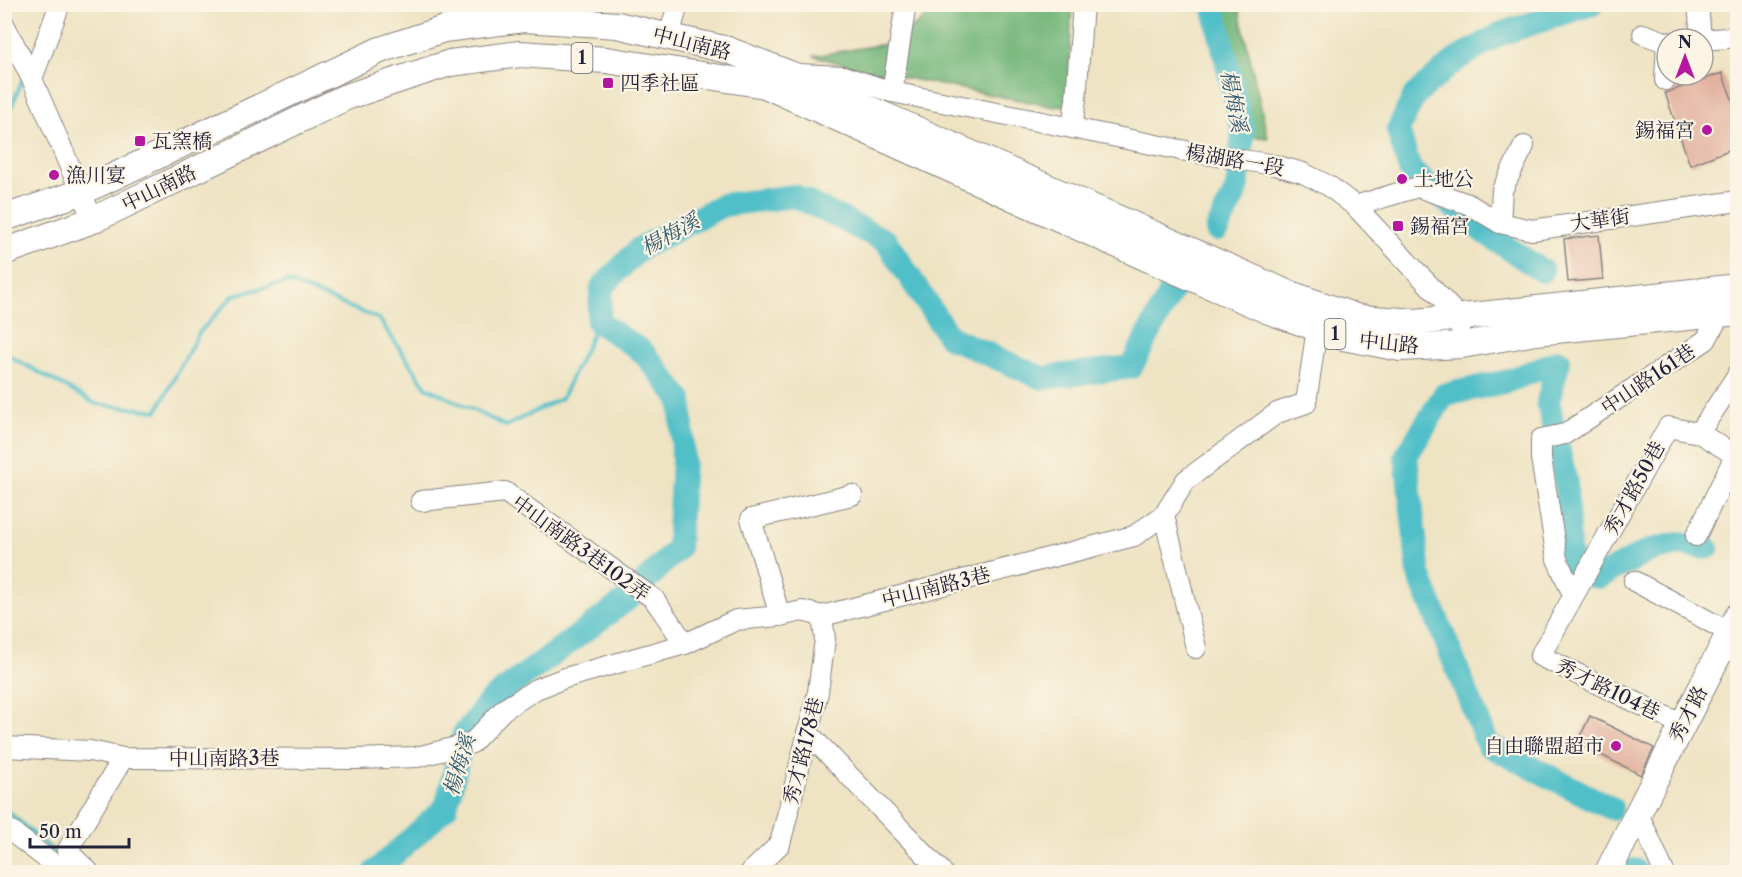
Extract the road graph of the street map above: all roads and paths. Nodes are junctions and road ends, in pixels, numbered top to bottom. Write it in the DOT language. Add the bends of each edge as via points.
graph roads {
  1 [pos="60,4"];
  2 [pos="678,4"];
  3 [pos="906,4"];
  4 [pos="1083,4"];
  5 [pos="1698,4"];
  6 [pos="510,13"];
  7 [pos="4,24"];
  8 [pos="1701,27"];
  9 [pos="1643,34"];
  10 [pos="669,36"];
  11 [pos="1737,37"];
  12 [pos="1655,38"];
  13 [pos="1715,39"];
  14 [pos="28,72"];
  15 [pos="790,74"];
  16 [pos="765,85"];
  17 [pos="892,92"];
  18 [pos="1072,128"];
  19 [pos="1524,146"];
  20 [pos="81,192"];
  21 [pos="1737,201"];
  22 [pos="1356,206"];
  23 [pos="4,218"];
  24 [pos="93,220"];
  25 [pos="1500,223"];
  26 [pos="4,252"];
  27 [pos="1220,262"];
  28 [pos="1215,287"];
  29 [pos="1737,287"];
  30 [pos="1729,313"];
  31 [pos="1458,316"];
  32 [pos="1576,317"];
  33 [pos="1533,321"];
  34 [pos="1317,328"];
  35 [pos="1462,345"];
  36 [pos="1737,374"];
  37 [pos="1700,433"];
  38 [pos="1736,456"];
  39 [pos="852,495"];
  40 [pos="421,501"];
  41 [pos="1164,515"];
  42 [pos="1696,536"];
  43 [pos="1634,581"];
  44 [pos="1575,590"];
  45 [pos="780,616"];
  46 [pos="822,616"];
  47 [pos="1733,624"];
  48 [pos="685,644"];
  49 [pos="1196,648"];
  50 [pos="1683,725"];
  51 [pos="807,732"];
  52 [pos="4,747"];
  53 [pos="123,758"];
  54 [pos="1638,813"];
  55 [pos="4,826"];
  56 [pos="65,866"];
  57 [pos="1611,867"];
  58 [pos="89,873"];
  59 [pos="751,873"];
  60 [pos="942,873"];
  61 [pos="1664,873"];
  1 -- 14 [label="street"];
  2 -- 10 [label="street"];
  3 -- 17 [label="street"];
  4 -- 18 [label="street"];
  5 -- 8 [label="street"];
  6 -- 10 [label="main road, 中山南路 / 1" via="617,25"];
  6 -- 20 [label="main road, 中山南路 / 1" via="380,50"];
  7 -- 14 [label="street"];
  9 -- 12 [label="street"];
  10 -- 15 [label="main road, 中山南路 / 1" via="728,50"];
  11 -- 13 [label="street"];
  14 -- 20 [label="street"];
  15 -- 16 [label="street, 楊湖路一段"];
  15 -- 17 [label="street, 楊湖路一段" via="843,76"];
  15 -- 27 [label="main road, 中山南路 / 1"];
  16 -- 24 [label="main road, 中山南路 / 1" via="596,59 520,54 450,63 346,97"];
  16 -- 28 [label="main road, 中山南路 / 1"];
  17 -- 18 [label="street, 楊湖路一段"];
  18 -- 22 [label="street, 楊湖路一段" via="1275,165 1329,186"];
  19 -- 25 [label="street" via="1502,190"];
  20 -- 23 [label="main road, 中山南路 / 1"];
  20 -- 24 [label="street"];
  21 -- 25 [label="street, 大華街" via="1532,230"];
  22 -- 25 [label="street, 大華街" via="1418,187 1468,204"];
  22 -- 31 [label="street, 楊湖路一段"];
  24 -- 26 [label="main road, 中山南路 / 1"];
  27 -- 31 [label="main road, 中山路 / 1" via="1287,293 1359,318 1416,322"];
  28 -- 34 [label="main road, 中山路 / 1"];
  29 -- 32 [label="main road, 1"];
  30 -- 32 [label="main road, 1"];
  30 -- 44 [label="street, 中山路161巷" via="1706,340 1556,437 1541,439 1557,559"];
  31 -- 33 [label="main road, 中山路 / 1"];
  31 -- 35 [label="street"];
  32 -- 33 [label="main road, 1"];
  33 -- 35 [label="main road, 中山路 / 1"];
  34 -- 35 [label="main road, 中山路 / 1" via="1400,348"];
  34 -- 41 [label="street, 中山南路3巷" via="1306,403 1277,413 1186,480"];
  36 -- 37 [label="street"];
  37 -- 38 [label="street, 秀才路50巷"];
  37 -- 44 [label="street, 秀才路50巷" via="1668,427"];
  38 -- 42 [label="street"];
  39 -- 45 [label="street" via="751,519"];
  40 -- 48 [label="street, 中山南路3巷102弄" via="505,492 654,599"];
  41 -- 46 [label="street, 中山南路3巷" via="1134,536"];
  41 -- 49 [label="street"];
  43 -- 47 [label="street"];
  44 -- 50 [label="street, 秀才路104巷" via="1540,656"];
  45 -- 46 [label="street, 中山南路3巷" via="802,611"];
  45 -- 48 [label="street, 中山南路3巷" via="736,620"];
  46 -- 51 [label="street, 秀才路178巷" via="825,639 818,692"];
  47 -- 50 [label="main road, 秀才路"];
  48 -- 53 [label="street, 中山南路3巷" via="536,689 503,710 472,743 417,757"];
  50 -- 54 [label="main road, 秀才路"];
  51 -- 59 [label="street, 秀才路178巷" via="780,844"];
  51 -- 60 [label="street"];
  52 -- 53 [label="street, 中山南路3巷" via="90,751"];
  53 -- 56 [label="street" via="67,851"];
  54 -- 57 [label="main road, 秀才路"];
  54 -- 61 [label="street"];
  55 -- 56 [label="street"];
  56 -- 58 [label="street"];
}
